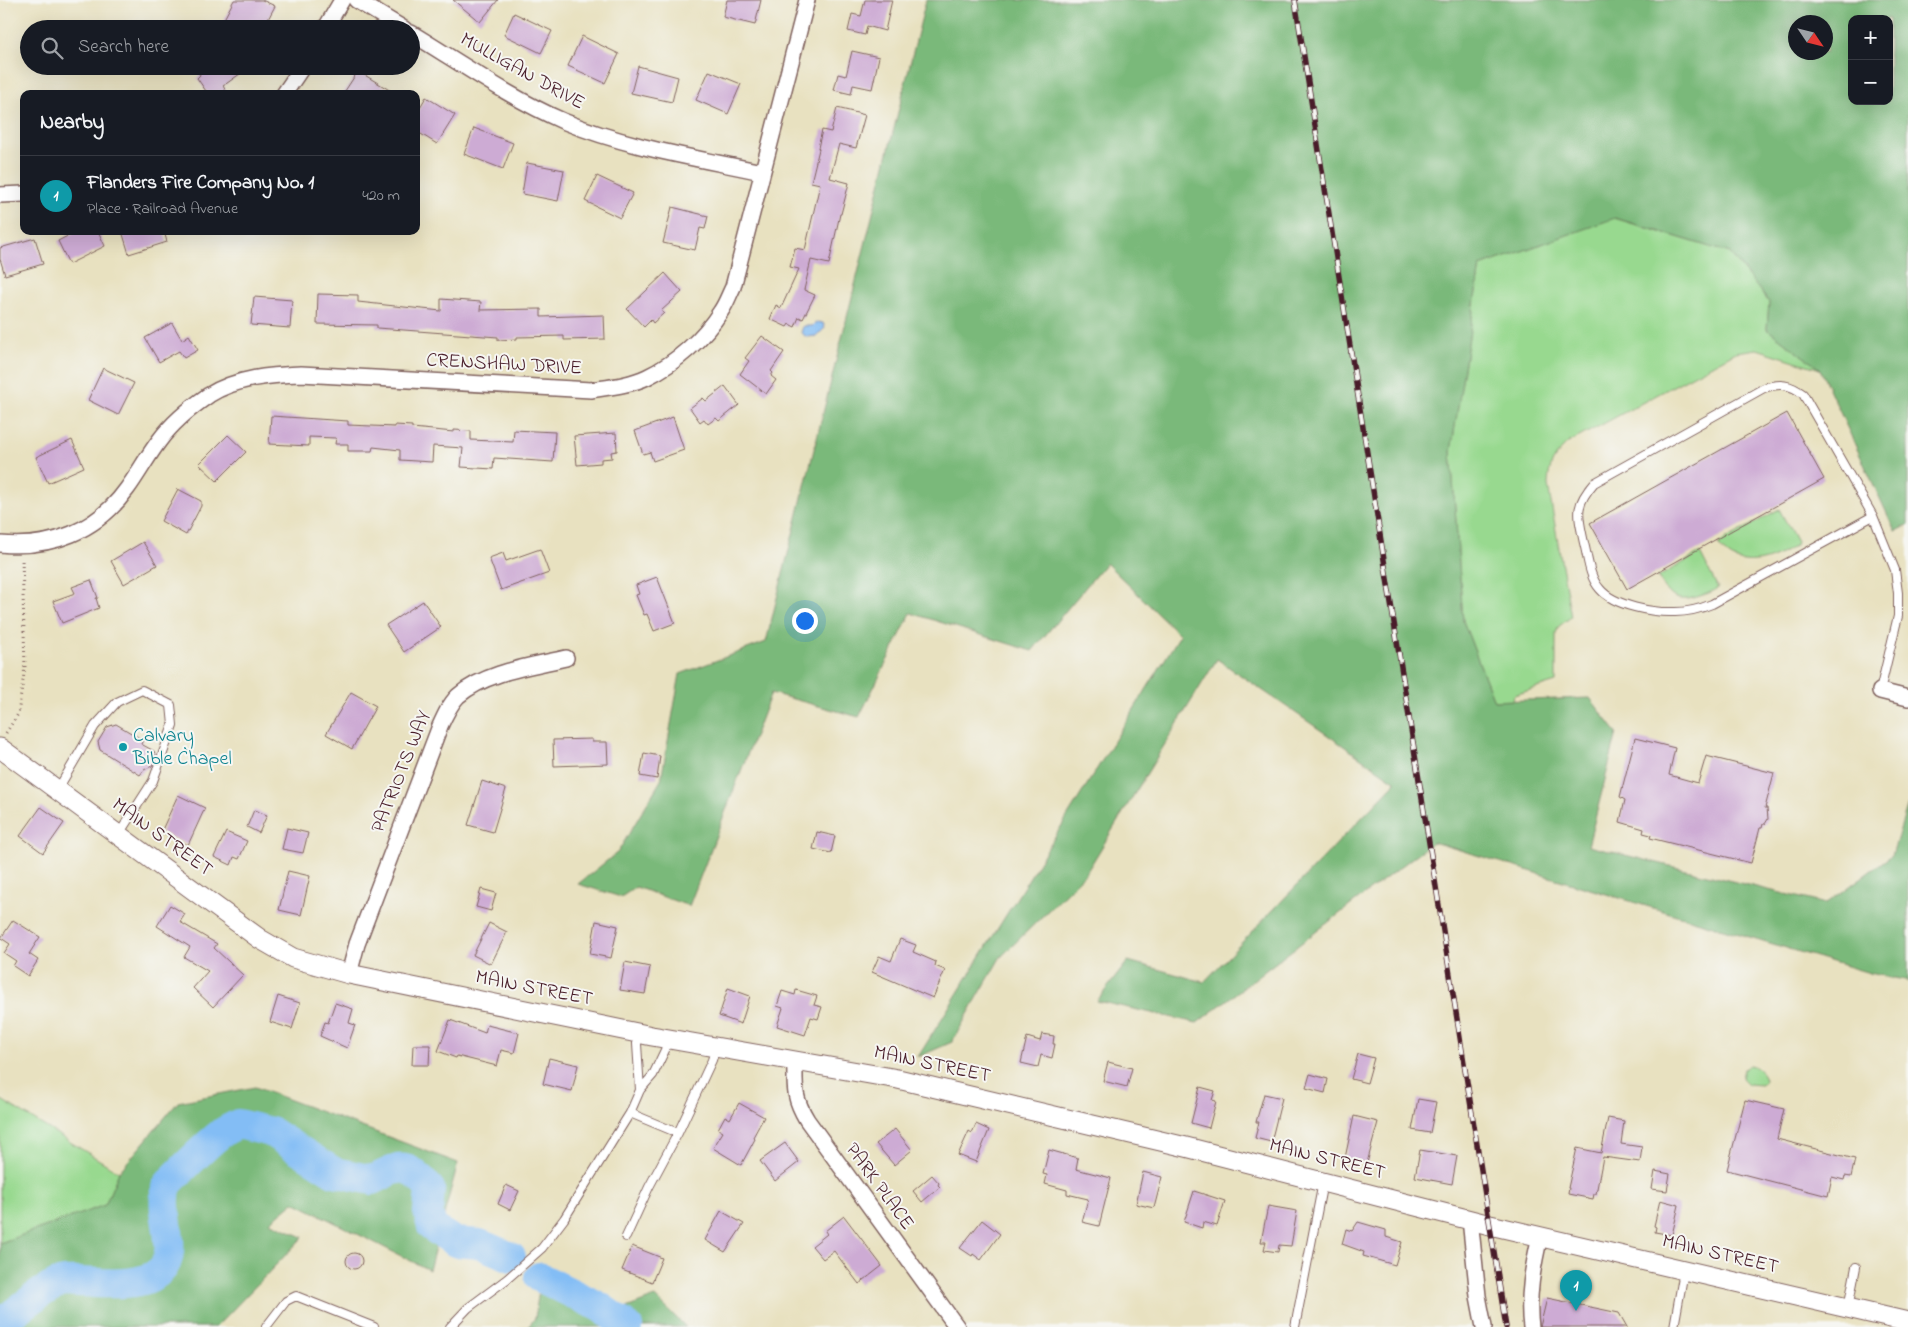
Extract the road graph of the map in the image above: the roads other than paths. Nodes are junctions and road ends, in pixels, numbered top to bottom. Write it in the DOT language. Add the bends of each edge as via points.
graph roads {
  1 [pos="342,0"];
  2 [pos="356,0"];
  3 [pos="807,0"];
  4 [pos="330,20"];
  5 [pos="389,20"];
  6 [pos="420,38"];
  7 [pos="297,75"];
  8 [pos="287,90"];
  9 [pos="762,172"];
  10 [pos="20,194"];
  11 [pos="0,195"];
  12 [pos="1873,516"];
  13 [pos="0,544"];
  14 [pos="566,658"];
  15 [pos="1880,691"];
  16 [pos="1908,698"];
  17 [pos="2,742"];
  18 [pos="58,789"];
  19 [pos="119,834"];
  20 [pos="349,974"];
  21 [pos="639,1033"];
  22 [pos="668,1038"];
  23 [pos="716,1047"];
  24 [pos="795,1060"];
  25 [pos="640,1090"];
  26 [pos="630,1113"];
  27 [pos="678,1133"];
  28 [pos="1322,1182"];
  29 [pos="1470,1219"];
  30 [pos="1540,1236"];
  31 [pos="626,1237"];
  32 [pos="1856,1267"];
  33 [pos="1684,1269"];
  34 [pos="1848,1308"];
  35 [pos="1908,1322"];
  36 [pos="266,1327"];
  37 [pos="374,1327"];
  38 [pos="450,1327"];
  39 [pos="957,1327"];
  40 [pos="1295,1327"];
  41 [pos="1484,1327"];
  42 [pos="1531,1327"];
  43 [pos="1674,1327"];
  1 -- 4 [label="street"];
  2 -- 5 [label="street"];
  3 -- 9 [label="street, CRENSHAW DRIVE"];
  6 -- 9 [label="street, MULLIGAN DRIVE" via="563,120 637,145"];
  7 -- 8 [label="street"];
  9 -- 13 [label="street, CRENSHAW DRIVE" via="742,258 722,310 687,349 646,378 591,390 301,374 253,378 211,394 173,424 126,490 90,526 54,540 21,545"];
  10 -- 11 [label="street"];
  12 -- 12 [label="lane" via="1803,394 1784,384 1764,388 1594,483 1578,507 1592,576 1605,595 1622,603 1670,612 1686,612 1712,604"];
  12 -- 15 [label="lane" via="1895,570 1898,593 1898,616"];
  14 -- 20 [label="street, PATRIOTS WAY" via="489,678 465,691 451,705 440,726 357,944"];
  15 -- 16 [label="street"];
  17 -- 18 [label="street, MAIN STREET"];
  18 -- 19 [label="street, MAIN STREET"];
  18 -- 19 [label="lane" via="95,726 117,702 142,690 171,706 173,725 153,781"];
  19 -- 20 [label="street, MAIN STREET" via="283,953"];
  20 -- 21 [label="street, MAIN STREET"];
  21 -- 22 [label="street, MAIN STREET"];
  21 -- 25 [label="lane" via="637,1069"];
  22 -- 23 [label="street, MAIN STREET"];
  22 -- 25 [label="lane" via="653,1075"];
  23 -- 24 [label="street, MAIN STREET"];
  23 -- 27 [label="lane"];
  24 -- 28 [label="street, MAIN STREET" via="898,1079 1186,1146"];
  24 -- 39 [label="street, PARK PLACE" via="795,1094 807,1120"];
  25 -- 26 [label="lane"];
  26 -- 27 [label="lane"];
  26 -- 38 [label="lane" via="564,1220 542,1248 468,1308"];
  27 -- 31 [label="lane"];
  28 -- 29 [label="street, MAIN STREET"];
  28 -- 40 [label="lane"];
  29 -- 30 [label="street, MAIN STREET"];
  29 -- 41 [label="street"];
  30 -- 33 [label="street, MAIN STREET"];
  30 -- 42 [label="street" via="1529,1309"];
  32 -- 34 [label="lane"];
  33 -- 34 [label="street, MAIN STREET"];
  33 -- 43 [label="lane"];
  34 -- 35 [label="street, MAIN STREET"];
  36 -- 37 [label="lane" via="286,1301 296,1296"];
}
